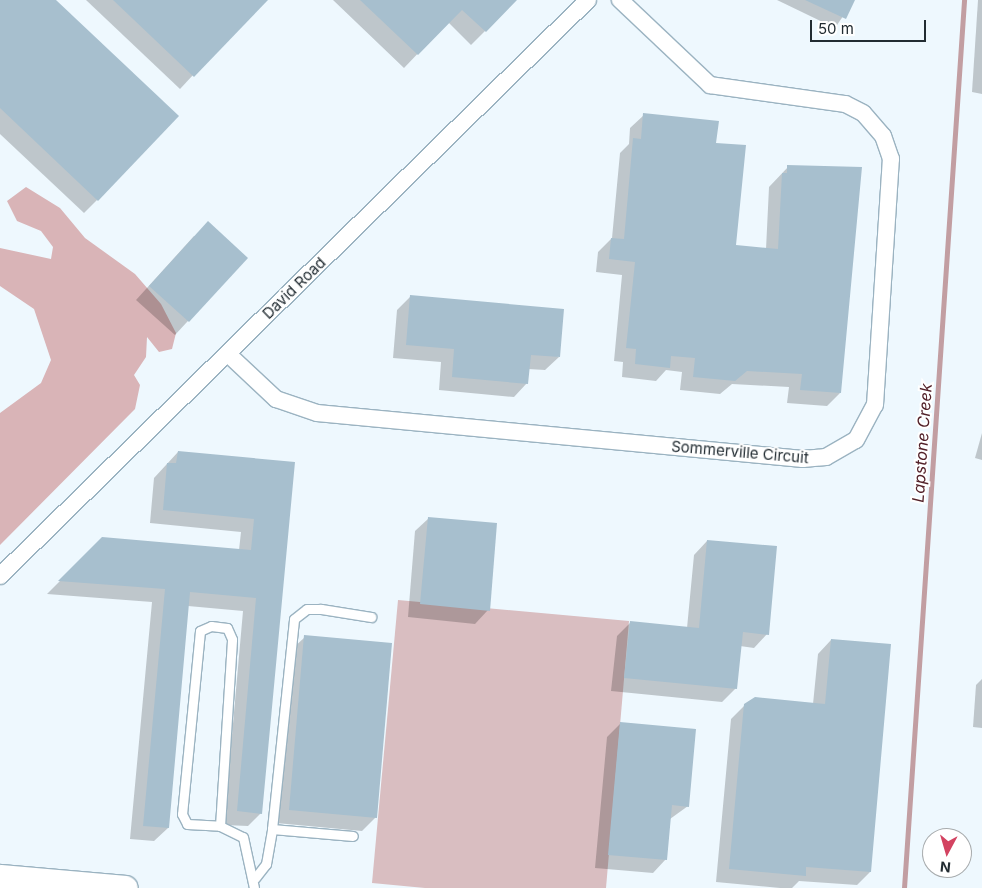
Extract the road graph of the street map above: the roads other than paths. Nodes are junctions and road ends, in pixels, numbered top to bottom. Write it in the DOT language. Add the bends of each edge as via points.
graph roads {
  1 [pos="588,0"];
  2 [pos="620,0"];
  3 [pos="228,354"];
  4 [pos="0,576"];
  5 [pos="371,617"];
  6 [pos="220,826"];
  7 [pos="272,829"];
  8 [pos="353,836"];
  9 [pos="0,877"];
  10 [pos="255,883"];
  11 [pos="126,888"];
  1 -- 3 [label="street, David Road"];
  2 -- 3 [label="street, Sommerville Circuit" via="710,85 845,104 863,112 883,136 891,159 875,405 856,440 826,457 803,459 317,413 276,399"];
  3 -- 4 [label="street, David Road"];
  5 -- 7 [label="lane" via="314,609 294,619"];
  6 -- 6 [label="lane" via="187,824 182,814 200,631 211,626 226,628 232,639"];
  6 -- 10 [label="lane" via="243,837"];
  7 -- 8 [label="lane"];
  7 -- 10 [label="lane" via="266,864"];
  9 -- 11 [label="main road"];
}
